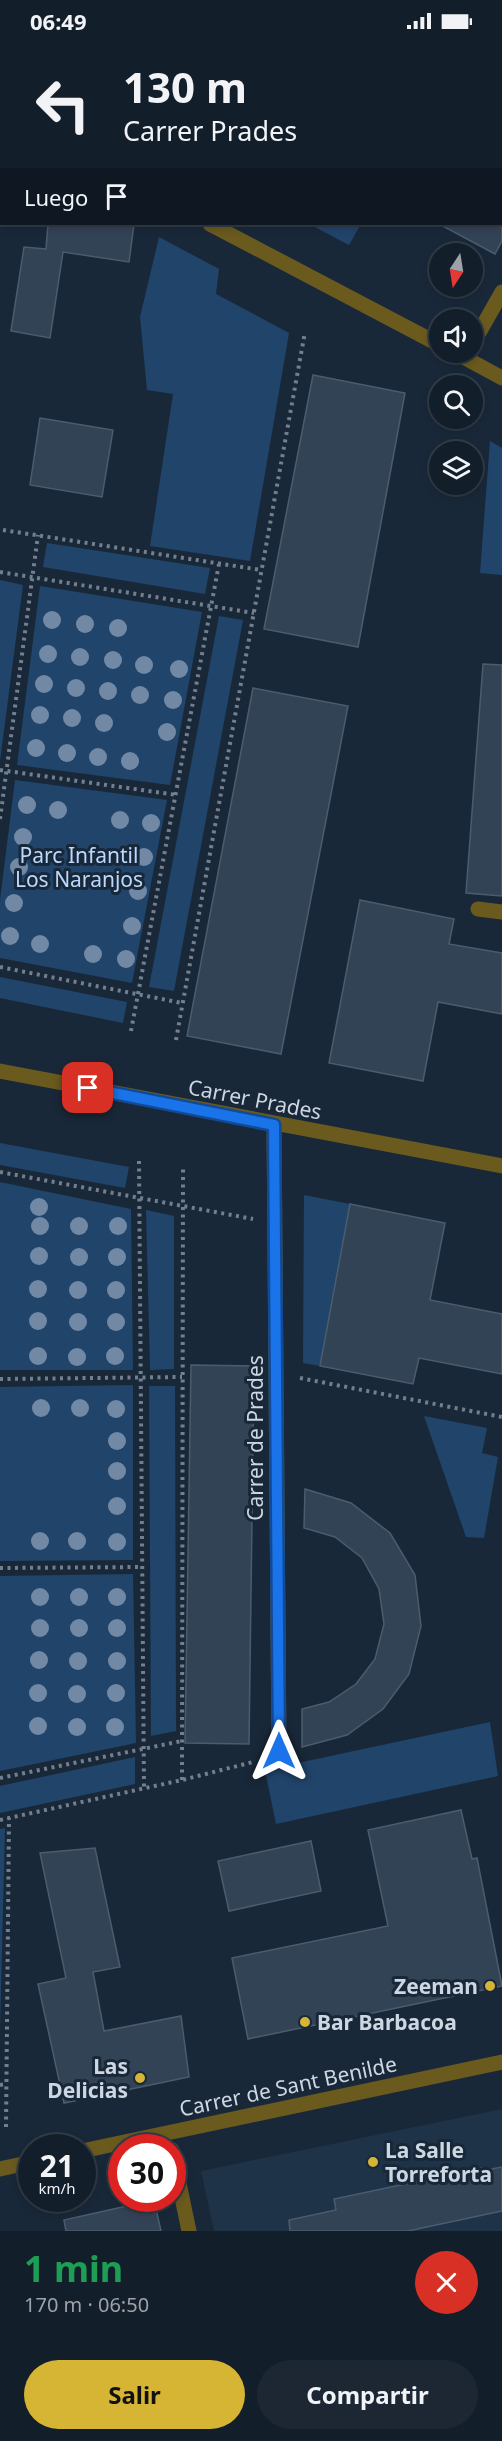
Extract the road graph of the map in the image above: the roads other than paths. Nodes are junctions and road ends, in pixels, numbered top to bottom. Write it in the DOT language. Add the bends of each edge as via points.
graph roads {
  1 [pos="212,225"];
  2 [pos="502,292"];
  3 [pos="483,323"];
  4 [pos="429,339"];
  5 [pos="481,363"];
  6 [pos="502,378"];
  7 [pos="478,909"];
  8 [pos="502,912"];
  9 [pos="0,1071"];
  10 [pos="274,1125"];
  11 [pos="502,1166"];
  12 [pos="279,1751"];
  13 [pos="502,2061"];
  14 [pos="186,2140"];
  15 [pos="18,2165"];
  16 [pos="0,2169"];
  17 [pos="185,2212"];
  18 [pos="189,2231"];
  1 -- 4 [label="street"];
  2 -- 3 [label="street"];
  5 -- 6 [label="street"];
  7 -- 8 [label="street"];
  9 -- 10 [label="street, Carrer Prades"];
  10 -- 11 [label="street, Carrer Prades"];
  10 -- 12 [label="street, Carrer de Prades"];
  13 -- 14 [label="street, Carrer de Sant Benilde"];
  15 -- 16 [label="street"];
  17 -- 18 [label="street"];
}
